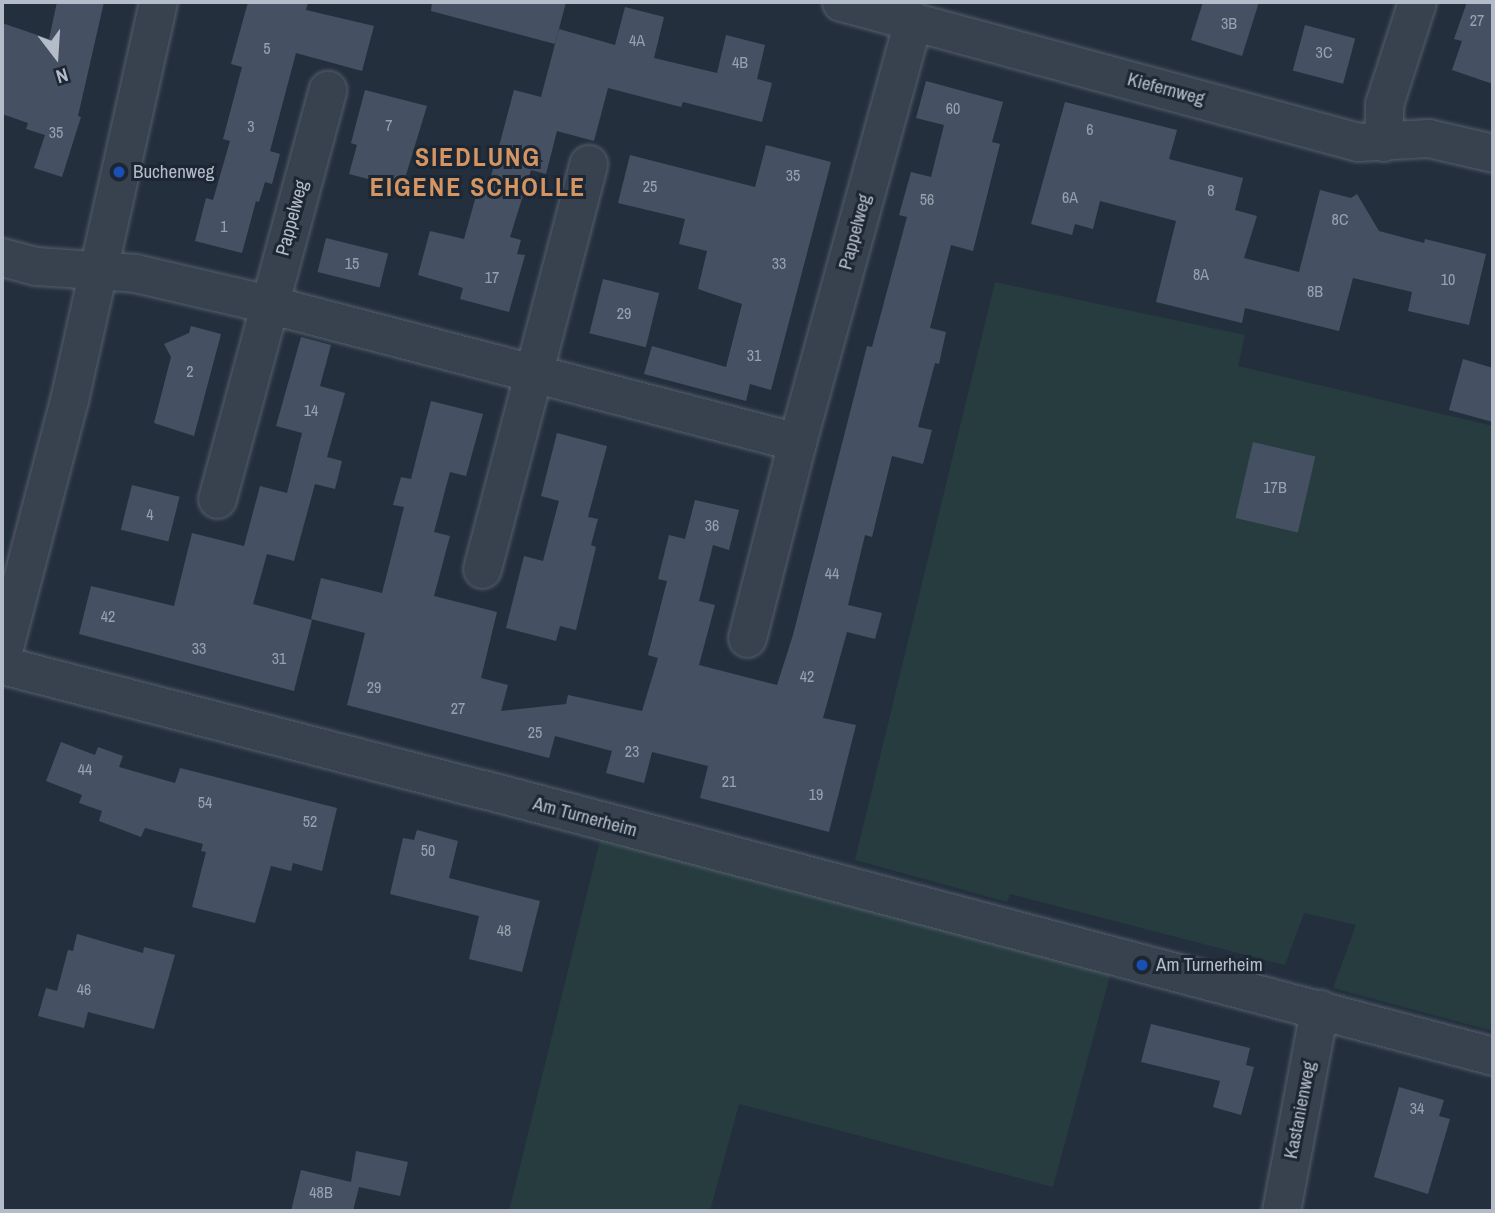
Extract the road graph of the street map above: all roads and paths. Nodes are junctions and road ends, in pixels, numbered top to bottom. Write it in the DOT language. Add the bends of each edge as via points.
graph roads {
  1 [pos="158,2"];
  2 [pos="841,2"];
  3 [pos="1417,2"];
  4 [pos="931,17"];
  5 [pos="327,90"];
  6 [pos="1384,142"];
  7 [pos="1493,153"];
  8 [pos="588,164"];
  9 [pos="2,257"];
  10 [pos="97,269"];
  11 [pos="268,304"];
  12 [pos="534,374"];
  13 [pos="797,442"];
  14 [pos="217,499"];
  15 [pos="482,569"];
  16 [pos="747,638"];
  17 [pos="2,654"];
  18 [pos="2,666"];
  19 [pos="1319,1009"];
  20 [pos="1493,1056"];
  21 [pos="1281,1211"];
  1 -- 10 [label="street"];
  2 -- 4 [label="street, Kiefernweg"];
  3 -- 6 [label="street" via="1384,104"];
  4 -- 6 [label="street, Kiefernweg" via="1358,142"];
  4 -- 13 [label="street, Pappelweg"];
  5 -- 11 [label="street, Pappelweg"];
  6 -- 7 [label="street, Kiefernweg" via="1428,138"];
  8 -- 12 [label="street"];
  9 -- 10 [label="street" via="36,266"];
  10 -- 11 [label="street" via="135,273"];
  10 -- 17 [label="street" via="69,400"];
  11 -- 12 [label="street"];
  11 -- 14 [label="street, Pappelweg"];
  12 -- 13 [label="street"];
  12 -- 15 [label="street"];
  13 -- 16 [label="street, Pappelweg"];
  18 -- 19 [label="street, Am Turnerheim"];
  19 -- 20 [label="street, Am Turnerheim"];
  19 -- 21 [label="street, Kastanienweg"];
}
